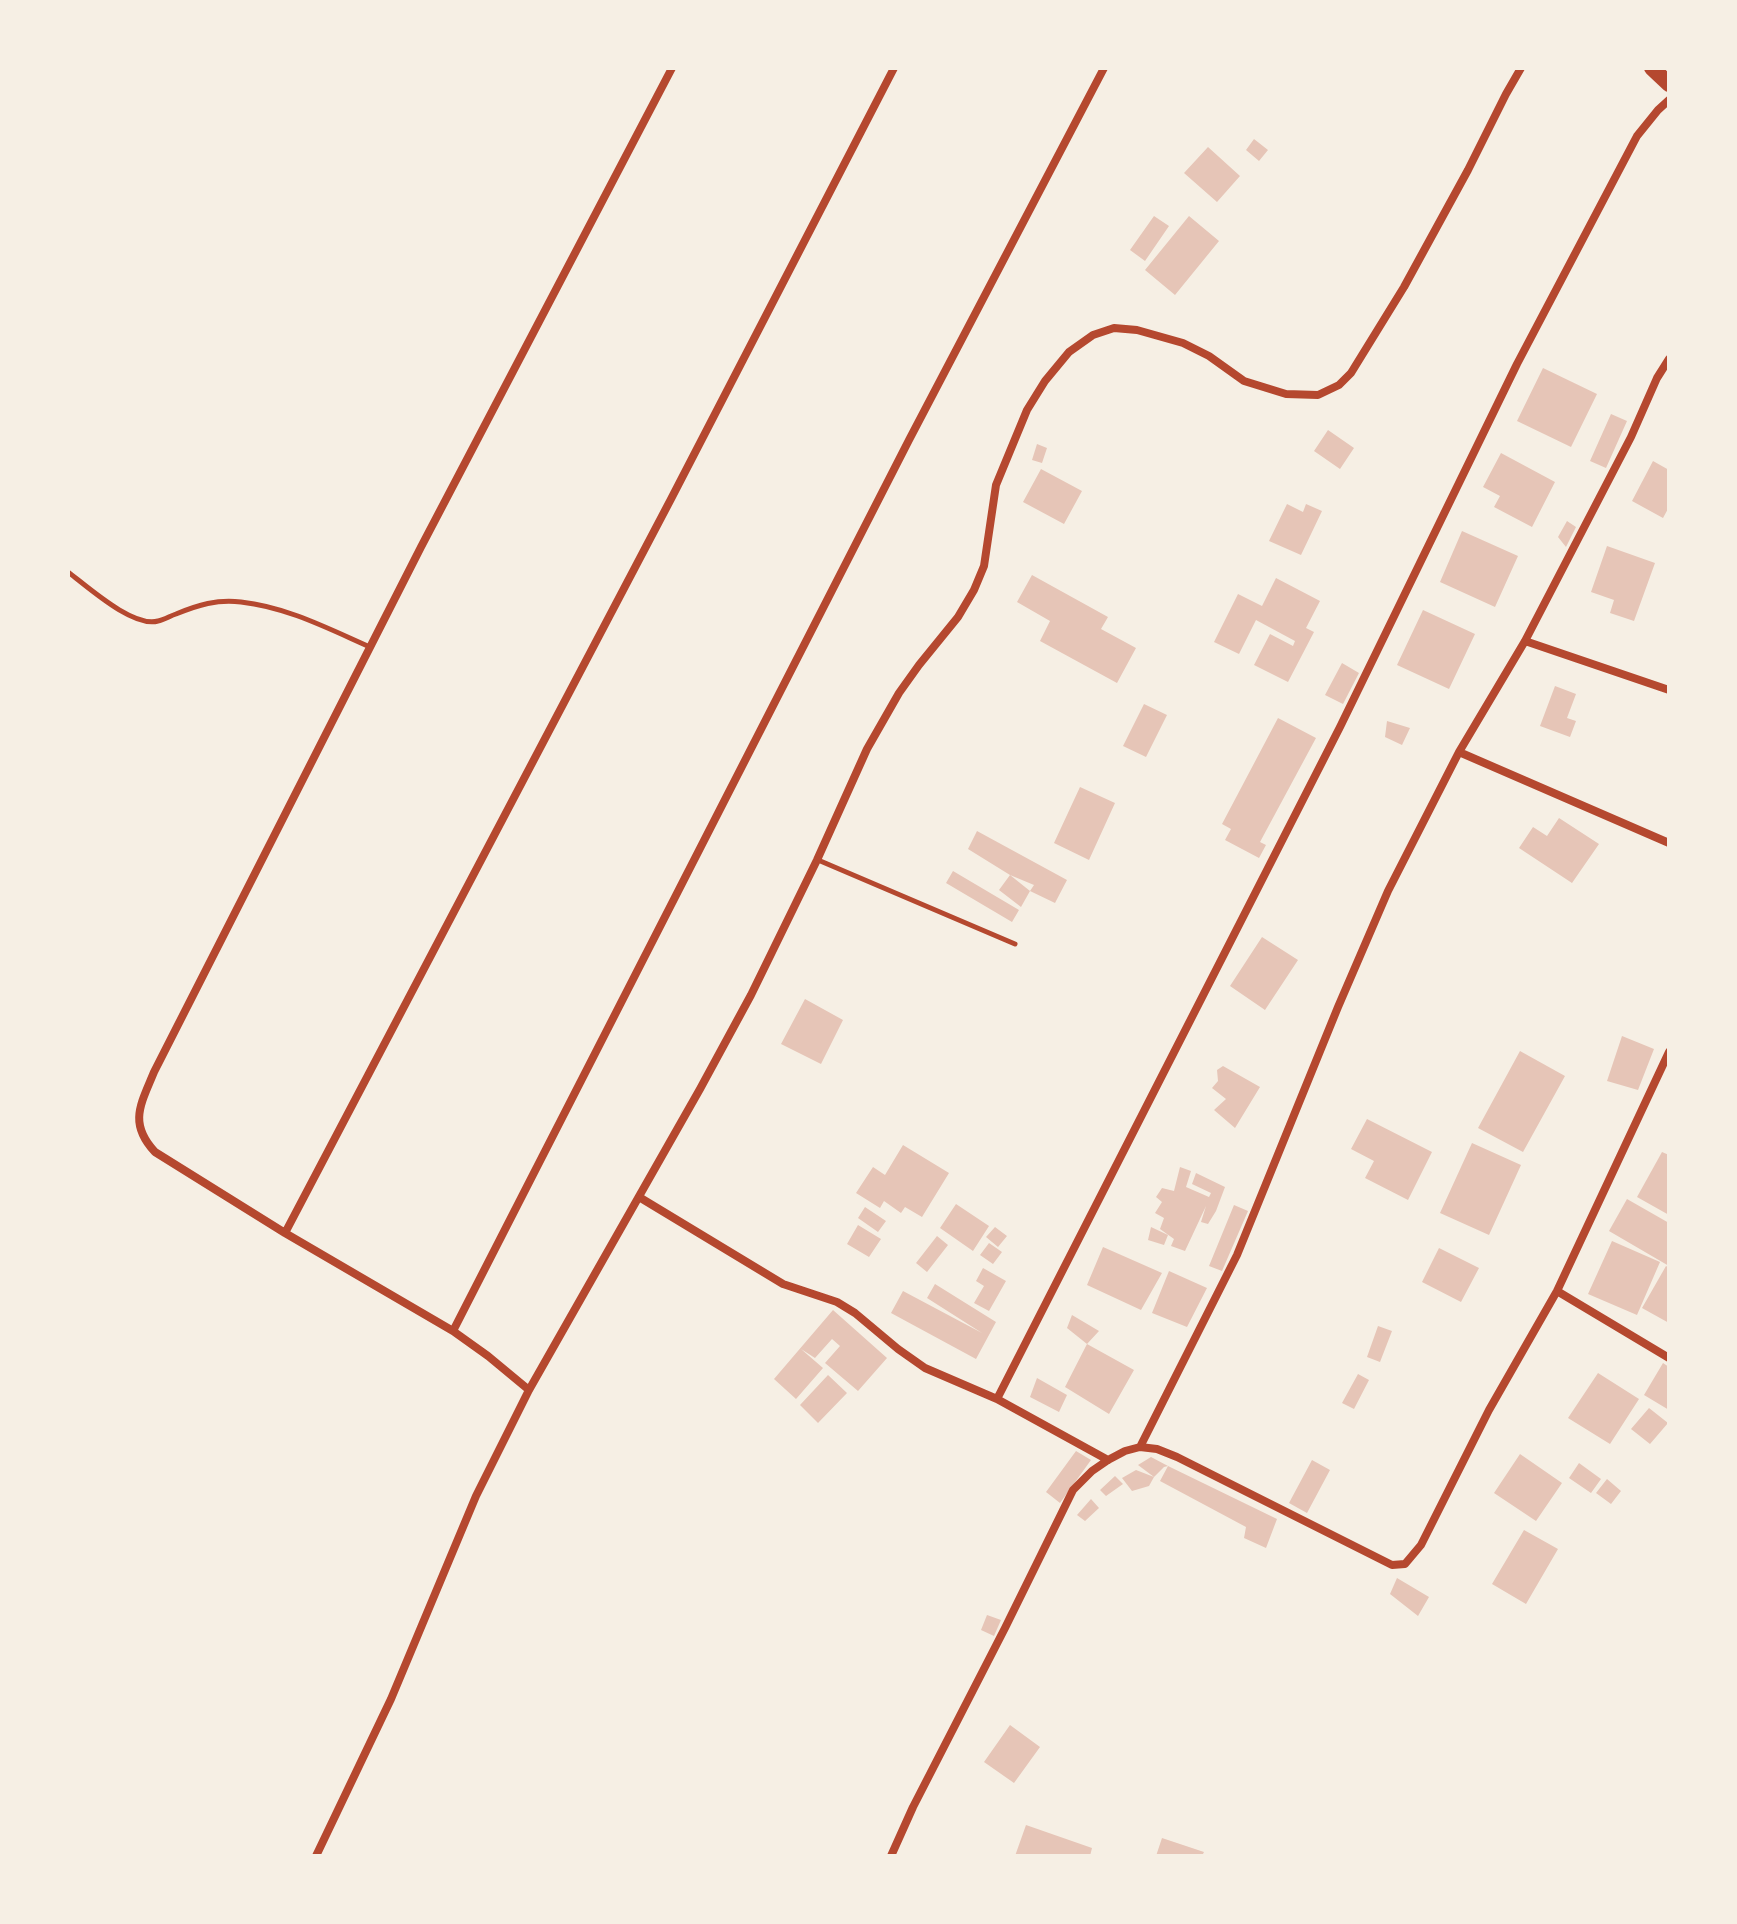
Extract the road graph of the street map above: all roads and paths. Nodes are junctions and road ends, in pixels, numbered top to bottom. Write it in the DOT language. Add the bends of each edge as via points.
graph roads {
  1 [pos="672,68"];
  2 [pos="894,68"];
  3 [pos="1104,68"];
  4 [pos="1521,68"];
  5 [pos="1652,68"];
  6 [pos="1669,84"];
  7 [pos="1669,100"];
  8 [pos="1669,359"];
  9 [pos="68,572"];
  10 [pos="1525,641"];
  11 [pos="370,647"];
  12 [pos="1669,690"];
  13 [pos="1459,752"];
  14 [pos="1669,843"];
  15 [pos="817,860"];
  16 [pos="1015,944"];
  17 [pos="1669,1052"];
  18 [pos="639,1197"];
  19 [pos="285,1233"];
  20 [pos="1557,1291"];
  21 [pos="453,1331"];
  22 [pos="1669,1358"];
  23 [pos="529,1390"];
  24 [pos="997,1399"];
  25 [pos="1140,1447"];
  26 [pos="1108,1460"];
  27 [pos="316,1856"];
  28 [pos="891,1856"];
  1 -- 11 [label="street"];
  2 -- 19 [label="street"];
  3 -- 21 [label="street"];
  4 -- 15 [label="street" via="1404,287 1339,385 1318,395 1286,394 1244,381 1183,343 1137,330 1114,328 1069,352 1027,410 996,485 984,566 974,590 899,693 867,749"];
  5 -- 6 [label="main road"];
  7 -- 24 [label="street" via="1637,136 1517,364 1340,727"];
  8 -- 10 [label="street"];
  9 -- 11 [label="lane" via="144,621 157,622 213,601 240,601 275,608"];
  10 -- 12 [label="street"];
  10 -- 13 [label="street"];
  11 -- 19 [label="street" via="154,1072 138,1119 155,1152"];
  13 -- 14 [label="street"];
  13 -- 25 [label="street" via="1382,905 1237,1255"];
  15 -- 16 [label="lane"];
  15 -- 18 [label="street" via="751,995"];
  17 -- 20 [label="street"];
  18 -- 23 [label="street"];
  18 -- 24 [label="street" via="783,1284 837,1302 925,1368"];
  19 -- 21 [label="street"];
  20 -- 22 [label="street"];
  20 -- 25 [label="street" via="1421,1545 1405,1564 1392,1565 1177,1457"];
  21 -- 23 [label="street"];
  23 -- 27 [label="street" via="476,1496 391,1699"];
  24 -- 26 [label="street"];
  25 -- 26 [label="street"];
  26 -- 28 [label="street" via="1073,1490"];
}
